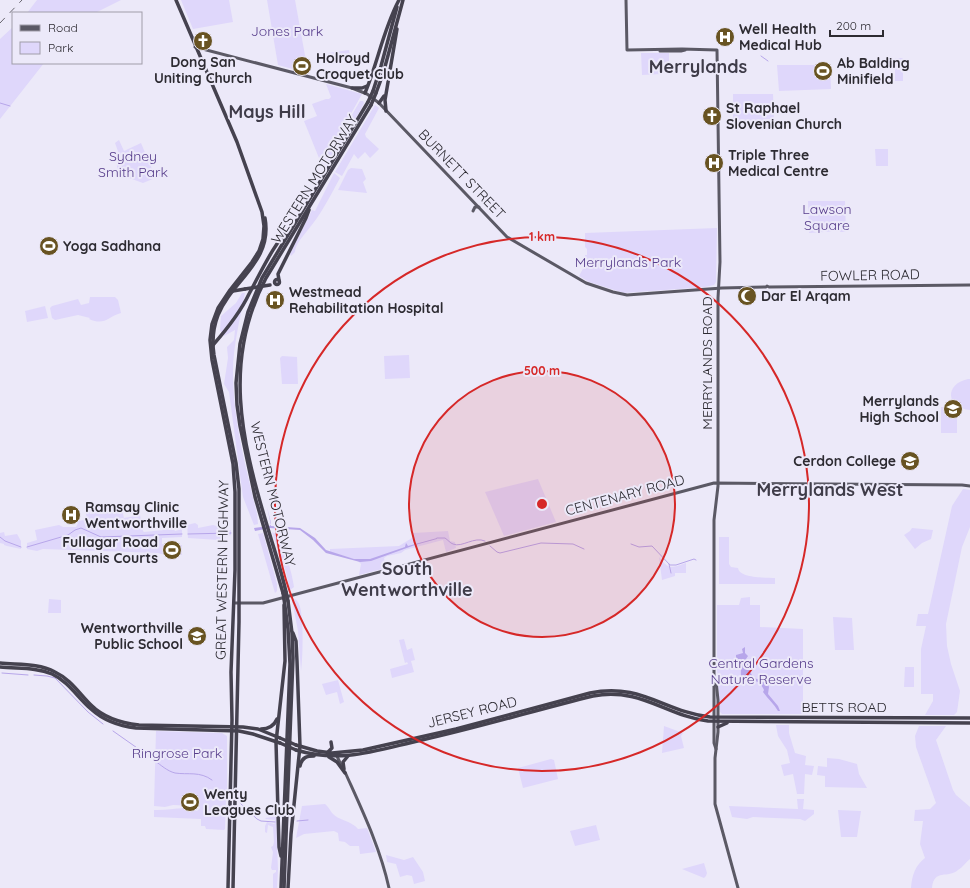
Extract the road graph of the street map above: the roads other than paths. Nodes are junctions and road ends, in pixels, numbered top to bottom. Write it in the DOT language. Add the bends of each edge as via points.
graph roads {
  1 [pos="177,0"];
  2 [pos="399,0"];
  3 [pos="403,0"];
  4 [pos="626,0"];
  5 [pos="398,20"];
  6 [pos="197,47"];
  7 [pos="370,80"];
  8 [pos="352,88"];
  9 [pos="375,92"];
  10 [pos="365,93"];
  11 [pos="386,94"];
  12 [pos="370,103"];
  13 [pos="379,103"];
  14 [pos="386,111"];
  15 [pos="311,204"];
  16 [pos="479,207"];
  17 [pos="473,211"];
  18 [pos="297,220"];
  19 [pos="245,277"];
  20 [pos="970,285"];
  21 [pos="719,288"];
  22 [pos="246,289"];
  23 [pos="710,289"];
  24 [pos="232,290"];
  25 [pos="718,298"];
  26 [pos="214,329"];
  27 [pos="223,333"];
  28 [pos="213,345"];
  29 [pos="212,360"];
  30 [pos="718,483"];
  31 [pos="970,487"];
  32 [pos="231,502"];
  33 [pos="236,507"];
  34 [pos="265,525"];
  35 [pos="285,601"];
  36 [pos="237,603"];
  37 [pos="291,624"];
  38 [pos="0,663"];
  39 [pos="0,667"];
  40 [pos="279,710"];
  41 [pos="237,714"];
  42 [pos="970,718"];
  43 [pos="716,719"];
  44 [pos="232,720"];
  45 [pos="732,721"];
  46 [pos="970,723"];
  47 [pos="221,726"];
  48 [pos="232,726"];
  49 [pos="236,726"];
  50 [pos="243,726"];
  51 [pos="718,727"];
  52 [pos="258,729"];
  53 [pos="226,731"];
  54 [pos="232,731"];
  55 [pos="236,731"];
  56 [pos="253,734"];
  57 [pos="236,738"];
  58 [pos="278,738"];
  59 [pos="331,742"];
  60 [pos="232,746"];
  61 [pos="298,746"];
  62 [pos="298,750"];
  63 [pos="716,750"];
  64 [pos="328,755"];
  65 [pos="337,755"];
  66 [pos="318,756"];
  67 [pos="348,756"];
  68 [pos="345,773"];
  69 [pos="282,861"];
  70 [pos="290,865"];
  71 [pos="228,888"];
  72 [pos="233,888"];
  73 [pos="281,888"];
  74 [pos="284,888"];
  75 [pos="288,888"];
  76 [pos="389,888"];
  77 [pos="738,888"];
  1 -- 6 [label="highway, GREAT WESTERN HIGHWAY"];
  2 -- 7 [label="highway"];
  2 -- 9 [label="highway, WESTERN MOTORWAY"];
  3 -- 5 [label="highway, WESTERN MOTORWAY"];
  4 -- 21 [label="main road, MERRYLANDS ROAD" via="627,50 717,50"];
  5 -- 9 [label="highway, WESTERN MOTORWAY" via="383,74"];
  5 -- 11 [label="highway"];
  6 -- 8 [label="main road, BURNETT STREET"];
  6 -- 19 [label="highway, GREAT WESTERN HIGHWAY" via="238,140 265,217 263,247"];
  6 -- 24 [label="highway, GREAT WESTERN HIGHWAY" via="237,142 262,212 263,239 259,251"];
  7 -- 8 [label="highway" via="364,88"];
  7 -- 10 [label="highway"];
  8 -- 10 [label="main road, BURNETT STREET"];
  9 -- 12 [label="highway, WESTERN MOTORWAY, bridge"];
  10 -- 13 [label="main road, BURNETT STREET"];
  11 -- 13 [label="highway"];
  11 -- 14 [label="highway"];
  12 -- 15 [label="highway, WESTERN MOTORWAY"];
  12 -- 18 [label="highway, WESTERN MOTORWAY"];
  13 -- 14 [label="main road, BURNETT STREET"];
  14 -- 16 [label="main road, BURNETT STREET"];
  15 -- 22 [label="highway, bridge" via="278,274 277,282 270,286"];
  15 -- 34 [label="highway, WESTERN MOTORWAY" via="260,289 247,326 241,356 241,416"];
  16 -- 17 [label="main road" via="475,207"];
  16 -- 23 [label="main road, BURNETT STREET" via="507,237 591,285 627,296"];
  18 -- 27 [label="highway" via="282,237 243,306"];
  18 -- 34 [label="highway, WESTERN MOTORWAY" via="255,294 244,323 237,359 239,421 248,469"];
  19 -- 22 [label="highway" via="241,286"];
  19 -- 24 [label="highway, GREAT WESTERN HIGHWAY"];
  20 -- 21 [label="main road, FOWLER ROAD"];
  21 -- 23 [label="main road, BURNETT STREET"];
  21 -- 25 [label="main road, MERRYLANDS ROAD"];
  22 -- 24 [label="highway"];
  23 -- 25 [label="main road"];
  24 -- 26 [label="highway, GREAT WESTERN HIGHWAY" via="217,316"];
  24 -- 29 [label="highway, GREAT WESTERN HIGHWAY" via="218,308 212,324"];
  25 -- 30 [label="main road, MERRYLANDS ROAD"];
  26 -- 27 [label="highway" via="218,334"];
  26 -- 28 [label="highway, GREAT WESTERN HIGHWAY"];
  27 -- 28 [label="highway"];
  28 -- 29 [label="highway"];
  28 -- 36 [label="highway, GREAT WESTERN HIGHWAY" via="238,484"];
  29 -- 33 [label="highway, GREAT WESTERN HIGHWAY" via="233,464"];
  30 -- 31 [label="main road, CENTENARY ROAD"];
  30 -- 36 [label="main road, CENTENARY ROAD" via="263,603"];
  30 -- 43 [label="main road, MERRYLANDS ROAD" via="714,520"];
  32 -- 33 [label="highway"];
  33 -- 36 [label="highway, GREAT WESTERN HIGHWAY"];
  34 -- 35 [label="highway, WESTERN MOTORWAY, bridge"];
  35 -- 37 [label="highway, WESTERN MOTORWAY"];
  35 -- 40 [label="highway" via="285,661"];
  35 -- 69 [label="highway, WESTERN MOTORWAY" via="290,664"];
  36 -- 41 [label="highway, GREAT WESTERN HIGHWAY"];
  36 -- 44 [label="highway, GREAT WESTERN HIGHWAY" via="231,665"];
  37 -- 61 [label="highway" via="296,646"];
  37 -- 74 [label="highway, WESTERN MOTORWAY" via="293,666"];
  38 -- 47 [label="highway, JERSEY ROAD" via="32,665 54,671 70,682 97,710 109,718 124,723"];
  39 -- 53 [label="highway, JERSEY ROAD" via="38,670 53,674 97,714 121,726"];
  40 -- 52 [label="highway" via="273,726"];
  40 -- 58 [label="highway"];
  41 -- 49 [label="highway, GREAT WESTERN HIGHWAY"];
  41 -- 50 [label="highway"];
  42 -- 43 [label="highway, BETTS ROAD"];
  43 -- 45 [label="highway, BETTS ROAD"];
  43 -- 51 [label="main road, MERRYLANDS ROAD"];
  43 -- 63 [label="main road, MERRYLANDS ROAD"];
  43 -- 65 [label="highway, JERSEY ROAD" via="694,714 633,692 601,691 456,729"];
  43 -- 67 [label="highway, JERSEY ROAD" via="692,718 635,697 604,694 456,733"];
  44 -- 47 [label="highway"];
  44 -- 48 [label="highway, GREAT WESTERN HIGHWAY"];
  45 -- 46 [label="highway, BETTS ROAD"];
  45 -- 51 [label="highway"];
  47 -- 48 [label="highway, JERSEY ROAD"];
  48 -- 49 [label="highway, JERSEY ROAD"];
  48 -- 54 [label="highway, GREAT WESTERN HIGHWAY"];
  49 -- 50 [label="highway, JERSEY ROAD"];
  49 -- 55 [label="highway, GREAT WESTERN HIGHWAY"];
  50 -- 52 [label="highway, JERSEY ROAD"];
  51 -- 63 [label="main road, MERRYLANDS ROAD"];
  52 -- 58 [label="highway, JERSEY ROAD"];
  53 -- 54 [label="highway, JERSEY ROAD"];
  53 -- 60 [label="highway"];
  54 -- 55 [label="highway, JERSEY ROAD"];
  54 -- 60 [label="highway, GREAT WESTERN HIGHWAY"];
  55 -- 56 [label="highway, JERSEY ROAD"];
  55 -- 57 [label="highway, GREAT WESTERN HIGHWAY"];
  56 -- 57 [label="highway" via="242,734"];
  56 -- 58 [label="highway, JERSEY ROAD"];
  57 -- 72 [label="highway, GREAT WESTERN HIGHWAY"];
  58 -- 61 [label="highway, JERSEY ROAD, bridge"];
  58 -- 62 [label="highway, JERSEY ROAD, bridge" via="280,743"];
  58 -- 69 [label="highway" via="279,848"];
  59 -- 64 [label="highway" via="332,748"];
  60 -- 71 [label="highway, GREAT WESTERN HIGHWAY"];
  61 -- 62 [label="highway"];
  61 -- 64 [label="highway, JERSEY ROAD"];
  62 -- 66 [label="highway, JERSEY ROAD"];
  62 -- 70 [label="highway"];
  63 -- 77 [label="main road, MERRYLANDS ROAD" via="716,807"];
  64 -- 65 [label="highway, JERSEY ROAD"];
  64 -- 66 [label="highway, JERSEY ROAD"];
  64 -- 68 [label="highway"];
  65 -- 67 [label="highway, JERSEY ROAD"];
  65 -- 68 [label="main road"];
  66 -- 70 [label="highway" via="304,758 300,764"];
  67 -- 68 [label="highway" via="342,763"];
  68 -- 76 [label="main road" via="373,835"];
  69 -- 73 [label="highway, WESTERN MOTORWAY"];
  70 -- 75 [label="highway"];
}
